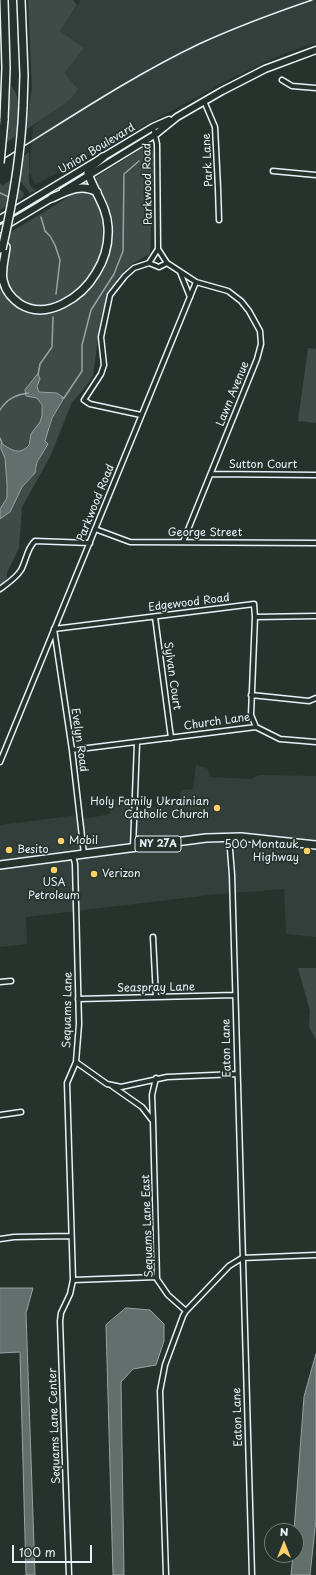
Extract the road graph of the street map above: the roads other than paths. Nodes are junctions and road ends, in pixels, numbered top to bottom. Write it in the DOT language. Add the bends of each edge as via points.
graph roads {
  1 [pos="4,0"];
  2 [pos="21,0"];
  3 [pos="316,50"];
  4 [pos="282,80"];
  5 [pos="316,88"];
  6 [pos="204,100"];
  7 [pos="177,117"];
  8 [pos="153,127"];
  9 [pos="156,134"];
  10 [pos="103,157"];
  11 [pos="0,163"];
  12 [pos="273,171"];
  13 [pos="88,175"];
  14 [pos="316,175"];
  15 [pos="97,192"];
  16 [pos="52,198"];
  17 [pos="0,219"];
  18 [pos="219,220"];
  19 [pos="0,229"];
  20 [pos="4,248"];
  21 [pos="158,248"];
  22 [pos="0,257"];
  23 [pos="149,263"];
  24 [pos="167,264"];
  25 [pos="180,272"];
  26 [pos="196,282"];
  27 [pos="190,297"];
  28 [pos="141,415"];
  29 [pos="211,474"];
  30 [pos="316,475"];
  31 [pos="96,529"];
  32 [pos="183,542"];
  33 [pos="90,543"];
  34 [pos="316,543"];
  35 [pos="0,589"];
  36 [pos="256,616"];
  37 [pos="316,616"];
  38 [pos="155,617"];
  39 [pos="54,629"];
  40 [pos="251,695"];
  41 [pos="316,698"];
  42 [pos="256,727"];
  43 [pos="171,738"];
  44 [pos="316,742"];
  45 [pos="137,743"];
  46 [pos="72,750"];
  47 [pos="0,762"];
  48 [pos="230,837"];
  49 [pos="316,845"];
  50 [pos="133,847"];
  51 [pos="84,854"];
  52 [pos="73,855"];
  53 [pos="0,865"];
  54 [pos="153,938"];
  55 [pos="11,980"];
  56 [pos="0,982"];
  57 [pos="235,995"];
  58 [pos="156,996"];
  59 [pos="78,999"];
  60 [pos="76,1062"];
  61 [pos="237,1074"];
  62 [pos="156,1078"];
  63 [pos="111,1086"];
  64 [pos="21,1112"];
  65 [pos="0,1116"];
  66 [pos="153,1121"];
  67 [pos="71,1236"];
  68 [pos="0,1239"];
  69 [pos="316,1255"];
  70 [pos="242,1258"];
  71 [pos="157,1277"];
  72 [pos="73,1280"];
  73 [pos="186,1311"];
  74 [pos="69,1575"];
  75 [pos="166,1575"];
  76 [pos="252,1575"];
  1 -- 11 [label="main road, bridge" via="6,68"];
  2 -- 20 [label="main road, bridge" via="23,106 18,159"];
  3 -- 6 [label="main road, Union Boulevard" via="257,73"];
  4 -- 5 [label="street" via="292,86"];
  6 -- 7 [label="main road, Union Boulevard"];
  6 -- 18 [label="street, Park Lane" via="215,127"];
  7 -- 8 [label="main road, Union Boulevard"];
  7 -- 9 [label="main road, Union Boulevard"];
  8 -- 9 [label="street, Parkwood Road"];
  8 -- 10 [label="main road, Union Boulevard"];
  9 -- 13 [label="main road, Union Boulevard"];
  9 -- 21 [label="street, Parkwood Road"];
  10 -- 13 [label="main road" via="90,168"];
  10 -- 17 [label="main road, Union Boulevard"];
  12 -- 14 [label="street"];
  13 -- 15 [label="main road"];
  13 -- 16 [label="main road, Union Boulevard"];
  15 -- 16 [label="main road" via="80,187"];
  15 -- 20 [label="main road" via="108,223 105,255 91,281 71,299 44,310 18,303 9,294 2,279"];
  16 -- 19 [label="main road, Union Boulevard"];
  20 -- 22 [label="main road"];
  21 -- 23 [label="street"];
  21 -- 24 [label="street, Parkwood Road"];
  23 -- 24 [label="street, Parkwood Road" via="159,267"];
  23 -- 28 [label="street" via="134,268 110,295 101,337 104,365 84,400 90,404"];
  24 -- 25 [label="street, Parkwood Road"];
  25 -- 26 [label="street, Parkwood Road"];
  25 -- 27 [label="street"];
  26 -- 27 [label="street, Parkwood Road"];
  26 -- 29 [label="street, Lawn Avenue" via="228,291 241,301 260,331 261,344 257,360"];
  27 -- 28 [label="street, Parkwood Road"];
  28 -- 31 [label="street, Parkwood Road"];
  29 -- 30 [label="street, Sutton Court"];
  29 -- 32 [label="street, Lawn Avenue"];
  31 -- 32 [label="street, George Street" via="130,542"];
  31 -- 33 [label="street, Parkwood Road"];
  32 -- 34 [label="street, George Street"];
  33 -- 35 [label="street" via="35,542 30,545 15,578"];
  33 -- 39 [label="street, Parkwood Road"];
  36 -- 37 [label="street"];
  36 -- 38 [label="street, Edgewood Road" via="254,604"];
  36 -- 40 [label="street, Church Lane"];
  38 -- 39 [label="street, Edgewood Road"];
  38 -- 43 [label="street, Sylvan Court"];
  39 -- 46 [label="street, Evelyn Road"];
  39 -- 47 [label="street, Parkwood Road"];
  40 -- 41 [label="street" via="309,701"];
  40 -- 42 [label="street, Church Lane" via="251,715"];
  42 -- 43 [label="street, Church Lane"];
  42 -- 44 [label="street" via="280,739"];
  43 -- 45 [label="street, Church Lane"];
  45 -- 46 [label="street, Church Lane"];
  45 -- 50 [label="street"];
  46 -- 51 [label="street, Evelyn Road"];
  48 -- 49 [label="main road, NY 27A"];
  48 -- 50 [label="main road, NY 27A"];
  48 -- 57 [label="street, Eaton Lane"];
  50 -- 51 [label="main road, NY 27A"];
  51 -- 52 [label="main road, NY 27A"];
  52 -- 53 [label="main road, NY 27A"];
  52 -- 59 [label="street, Sequams Lane"];
  54 -- 58 [label="street"];
  55 -- 56 [label="street"];
  57 -- 58 [label="street, Seaspray Lane"];
  57 -- 61 [label="street, Eaton Lane"];
  58 -- 59 [label="street, Seaspray Lane"];
  59 -- 60 [label="street, Sequams Lane"];
  60 -- 63 [label="street"];
  60 -- 67 [label="street, Sequams Lane" via="67,1083"];
  61 -- 62 [label="street"];
  61 -- 70 [label="street, Eaton Lane"];
  62 -- 63 [label="street" via="121,1087"];
  62 -- 66 [label="street, Sequams Lane East" via="152,1095"];
  63 -- 66 [label="street" via="142,1107"];
  64 -- 65 [label="street"];
  66 -- 71 [label="street, Sequams Lane East"];
  67 -- 68 [label="street"];
  67 -- 72 [label="street, Sequams Lane"];
  69 -- 70 [label="street"];
  70 -- 73 [label="street" via="229,1266"];
  70 -- 76 [label="street, Eaton Lane"];
  71 -- 72 [label="street"];
  71 -- 73 [label="street, Sequams Lane East" via="168,1295"];
  72 -- 74 [label="street, Sequams Lane Center" via="60,1321"];
  73 -- 75 [label="street" via="165,1365 160,1391"];
}
